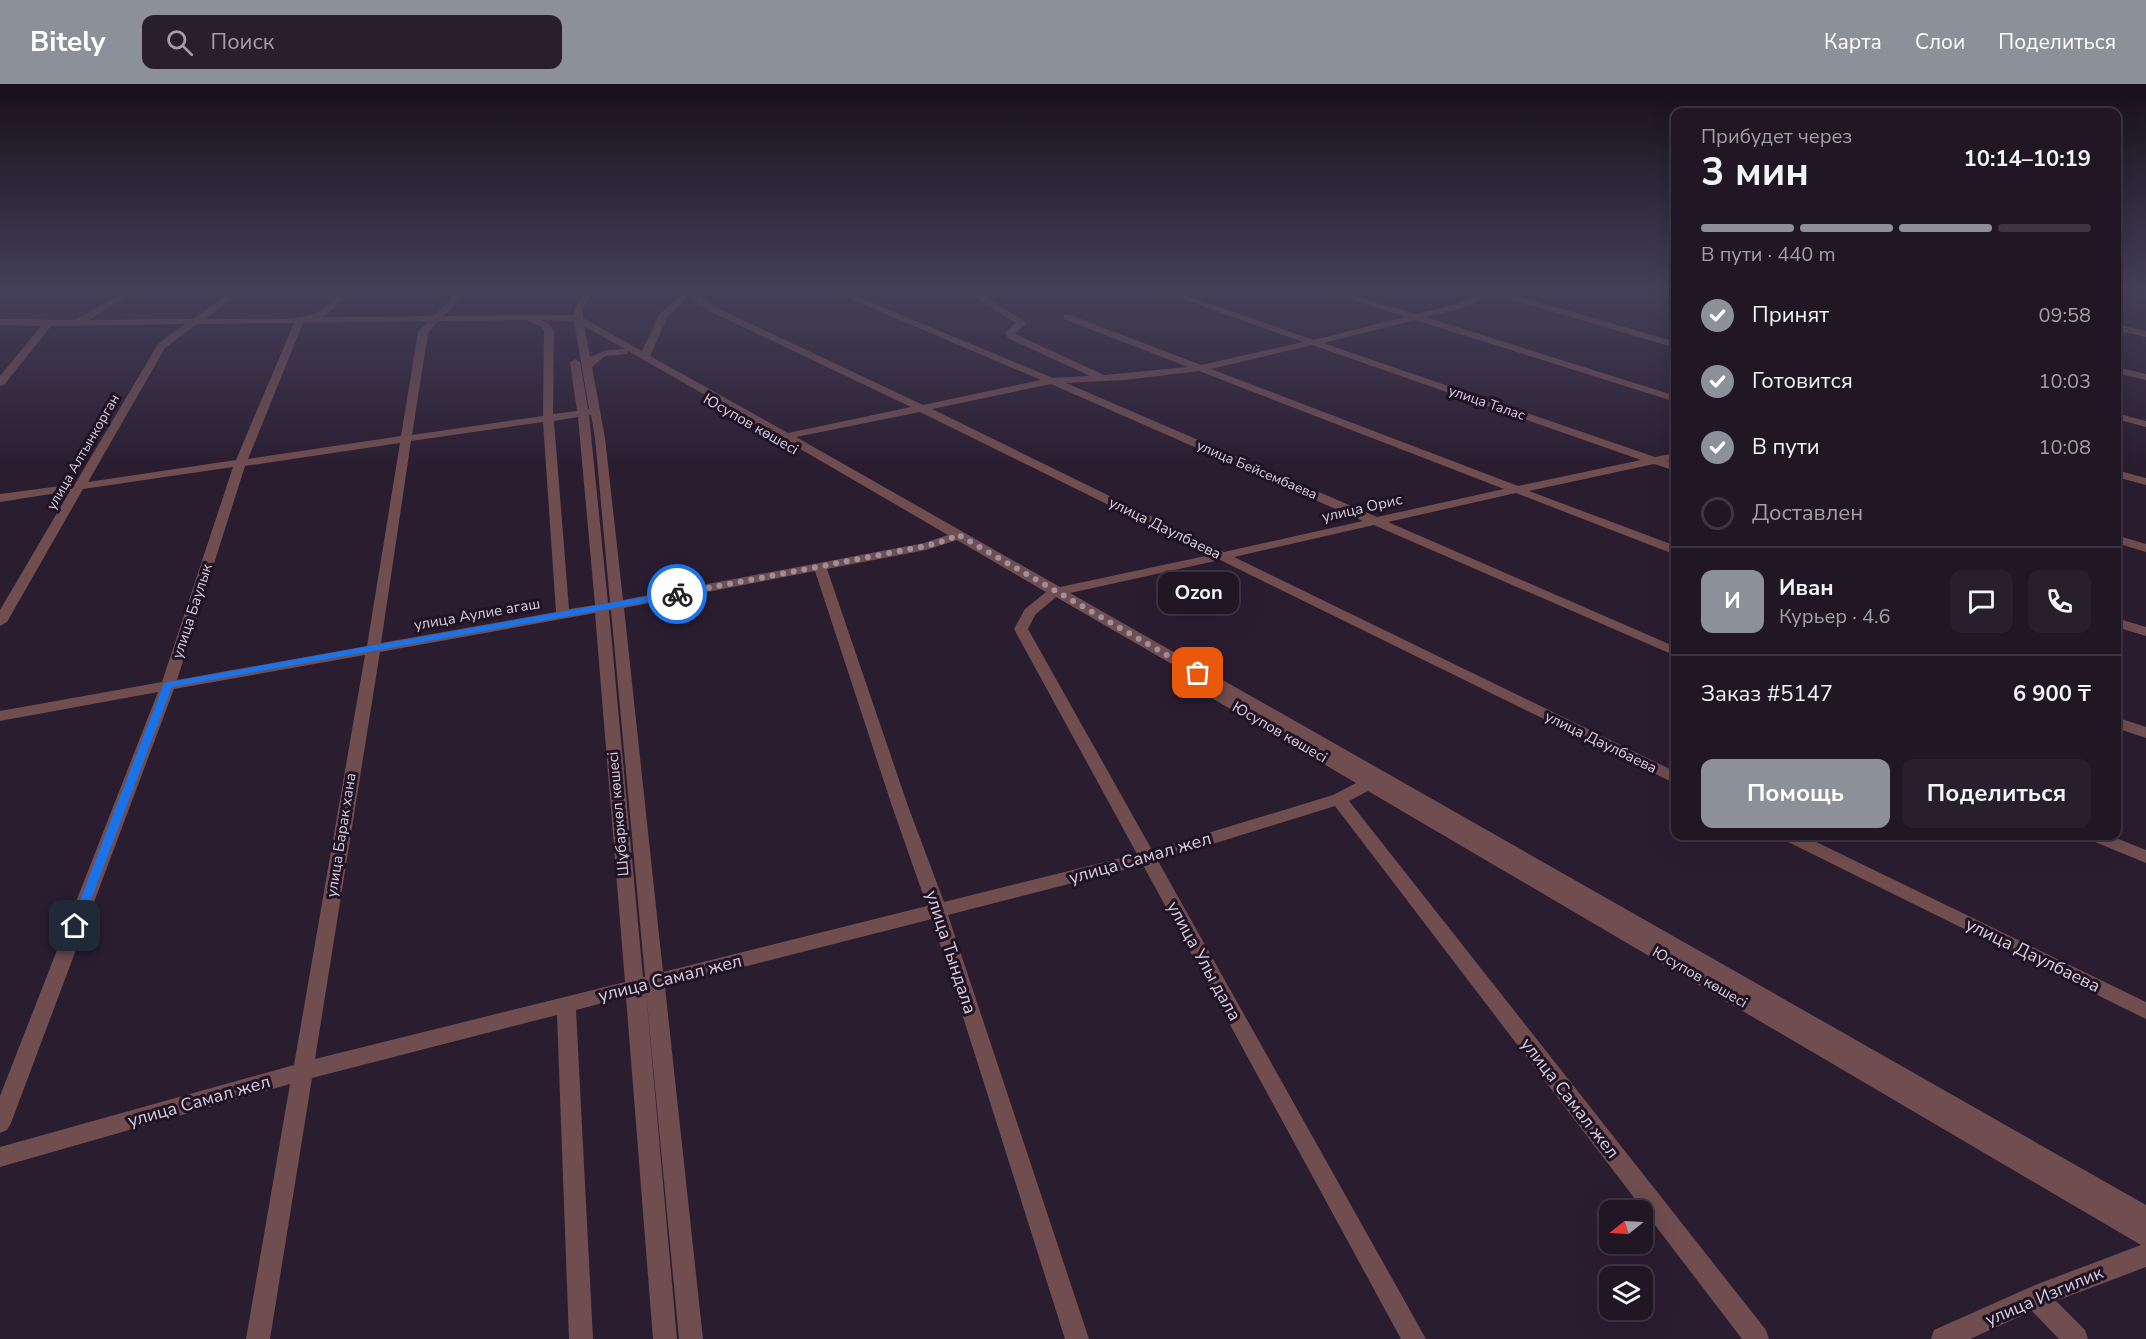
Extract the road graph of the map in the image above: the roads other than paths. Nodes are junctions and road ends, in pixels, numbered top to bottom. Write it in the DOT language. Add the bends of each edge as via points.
graph roads {
  1 [pos="27,350"];
  2 [pos="159,350"];
  3 [pos="288,350"];
  4 [pos="423,350"];
  5 [pos="549,350"];
  6 [pos="574,350"];
  7 [pos="582,350"];
  8 [pos="620,350"];
  9 [pos="633,350"];
  10 [pos="648,350"];
  11 [pos="799,350"];
  12 [pos="977,350"];
  13 [pos="1041,350"];
  14 [pos="1153,350"];
  15 [pos="1286,350"];
  16 [pos="1328,350"];
  17 [pos="1520,350"];
  18 [pos="624,352"];
  19 [pos="645,356"];
  20 [pos="586,368"];
  21 [pos="1202,368"];
  22 [pos="2121,371"];
  23 [pos="2146,377"];
  24 [pos="1103,378"];
  25 [pos="1052,381"];
  26 [pos="0,383"];
  27 [pos="1671,397"];
  28 [pos="919,407"];
  29 [pos="589,412"];
  30 [pos="2121,417"];
  31 [pos="548,418"];
  32 [pos="2146,424"];
  33 [pos="781,437"];
  34 [pos="406,440"];
  35 [pos="1671,457"];
  36 [pos="1655,460"];
  37 [pos="240,464"];
  38 [pos="1671,466"];
  39 [pos="2121,475"];
  40 [pos="2146,482"];
  41 [pos="81,487"];
  42 [pos="1518,490"];
  43 [pos="0,498"];
  44 [pos="1376,522"];
  45 [pos="953,537"];
  46 [pos="2121,540"];
  47 [pos="2146,548"];
  48 [pos="1671,549"];
  49 [pos="1225,557"];
  50 [pos="820,567"];
  51 [pos="1051,594"];
  52 [pos="609,607"];
  53 [pos="563,615"];
  54 [pos="0,622"];
  55 [pos="2121,624"];
  56 [pos="2146,632"];
  57 [pos="373,650"];
  58 [pos="1671,650"];
  59 [pos="168,685"];
  60 [pos="0,716"];
  61 [pos="2121,724"];
  62 [pos="2146,733"];
  63 [pos="1671,777"];
  64 [pos="1374,780"];
  65 [pos="1339,799"];
  66 [pos="1798,840"];
  67 [pos="2106,840"];
  68 [pos="2146,857"];
  69 [pos="1147,858"];
  70 [pos="939,912"];
  71 [pos="656,980"];
  72 [pos="633,988"];
  73 [pos="566,1005"];
  74 [pos="2146,1011"];
  75 [pos="303,1071"];
  76 [pos="0,1123"];
  77 [pos="0,1157"];
  78 [pos="2146,1217"];
  79 [pos="2146,1236"];
  80 [pos="2146,1255"];
  81 [pos="2035,1297"];
  82 [pos="258,1339"];
  83 [pos="581,1339"];
  84 [pos="665,1339"];
  85 [pos="691,1339"];
  86 [pos="1077,1339"];
  87 [pos="1414,1339"];
  88 [pos="1757,1339"];
  89 [pos="1944,1339"];
  90 [pos="2076,1339"];
  1 -- 26 [label="street"];
  2 -- 41 [label="street, улица Алтынкорган"];
  3 -- 37 [label="street, улица Баулык"];
  4 -- 34 [label="street, улица Барак хана"];
  5 -- 31 [label="street"];
  6 -- 29 [label="street, Шұбаркөл көшесі"];
  7 -- 20 [label="street, Шұбаркөл көшесі"];
  8 -- 18 [label="street, Юсупов көшесі"];
  9 -- 19 [label="street, Юсупов көшесі"];
  10 -- 19 [label="street"];
  11 -- 28 [label="street, улица Даулбаева"];
  12 -- 25 [label="street, улица Бейсембаева"];
  13 -- 24 [label="street"];
  14 -- 21 [label="street"];
  15 -- 21 [label="street"];
  16 -- 36 [label="street, улица Талас"];
  17 -- 27 [label="street"];
  18 -- 20 [label="street" via="598,355"];
  18 -- 33 [label="street, Юсупов көшесі"];
  19 -- 33 [label="street, Юсупов көшесі"];
  20 -- 29 [label="street, Шұбаркөл көшесі"];
  21 -- 24 [label="street"];
  21 -- 42 [label="street"];
  22 -- 23 [label="street"];
  24 -- 25 [label="street"];
  25 -- 28 [label="street"];
  25 -- 44 [label="street, улица Бейсембаева"];
  28 -- 33 [label="street"];
  28 -- 49 [label="street, улица Даулбаева"];
  29 -- 31 [label="street"];
  29 -- 52 [label="street, Шұбаркөл көшесі" via="587,440"];
  30 -- 32 [label="street"];
  31 -- 34 [label="street"];
  31 -- 53 [label="street"];
  33 -- 45 [label="street, Юсупов көшесі"];
  34 -- 37 [label="street"];
  34 -- 57 [label="street, улица Барак хана"];
  35 -- 36 [label="street, улица Орис"];
  36 -- 38 [label="street, улица Талас"];
  36 -- 42 [label="street, улица Орис"];
  37 -- 41 [label="street"];
  37 -- 59 [label="street, улица Баулык"];
  39 -- 40 [label="street"];
  41 -- 43 [label="street"];
  41 -- 54 [label="street, улица Алтынкорган"];
  42 -- 44 [label="street, улица Орис"];
  42 -- 48 [label="street"];
  44 -- 49 [label="street, улица Орис"];
  44 -- 58 [label="street, улица Бейсембаева"];
  45 -- 50 [label="street, улица Аулие агаш"];
  45 -- 51 [label="street, Юсупов көшесі"];
  46 -- 47 [label="street"];
  49 -- 51 [label="street, улица Орис"];
  49 -- 63 [label="street, улица Даулбаева"];
  50 -- 52 [label="street, улица Аулие агаш"];
  50 -- 70 [label="street, улица Тындала"];
  51 -- 64 [label="street, Юсупов көшесі"];
  51 -- 69 [label="street, улица Улы дала" via="1024,618 1021,629"];
  52 -- 53 [label="street, улица Аулие агаш"];
  52 -- 71 [label="street"];
  52 -- 72 [label="street, Шұбаркөл көшесі"];
  53 -- 57 [label="street, улица Аулие агаш"];
  55 -- 56 [label="street"];
  57 -- 59 [label="street, улица Аулие агаш"];
  57 -- 75 [label="street, улица Барак хана"];
  59 -- 60 [label="street, улица Аулие агаш"];
  59 -- 76 [label="street, улица Баулык"];
  61 -- 62 [label="street"];
  64 -- 65 [label="street, улица Самал жел"];
  64 -- 78 [label="street, Юсупов көшесі"];
  64 -- 79 [label="street, Юсупов көшесі"];
  65 -- 69 [label="street, улица Самал жел"];
  65 -- 88 [label="street, улица Самал жел"];
  66 -- 74 [label="street, улица Даулбаева"];
  67 -- 68 [label="street"];
  69 -- 70 [label="street, улица Самал жел"];
  69 -- 87 [label="street, улица Улы дала"];
  70 -- 71 [label="street, улица Самал жел"];
  70 -- 86 [label="street, улица Тындала"];
  71 -- 72 [label="street, улица Самал жел"];
  71 -- 85 [label="street"];
  72 -- 73 [label="street, улица Самал жел"];
  72 -- 84 [label="street, Шұбаркөл көшесі"];
  73 -- 75 [label="street, улица Самал жел"];
  73 -- 83 [label="street"];
  75 -- 77 [label="street, улица Самал жел"];
  75 -- 82 [label="street, улица Барак хана"];
  80 -- 81 [label="street, улица Изгилик"];
  81 -- 89 [label="street, улица Изгилик"];
  81 -- 90 [label="street"];
}
